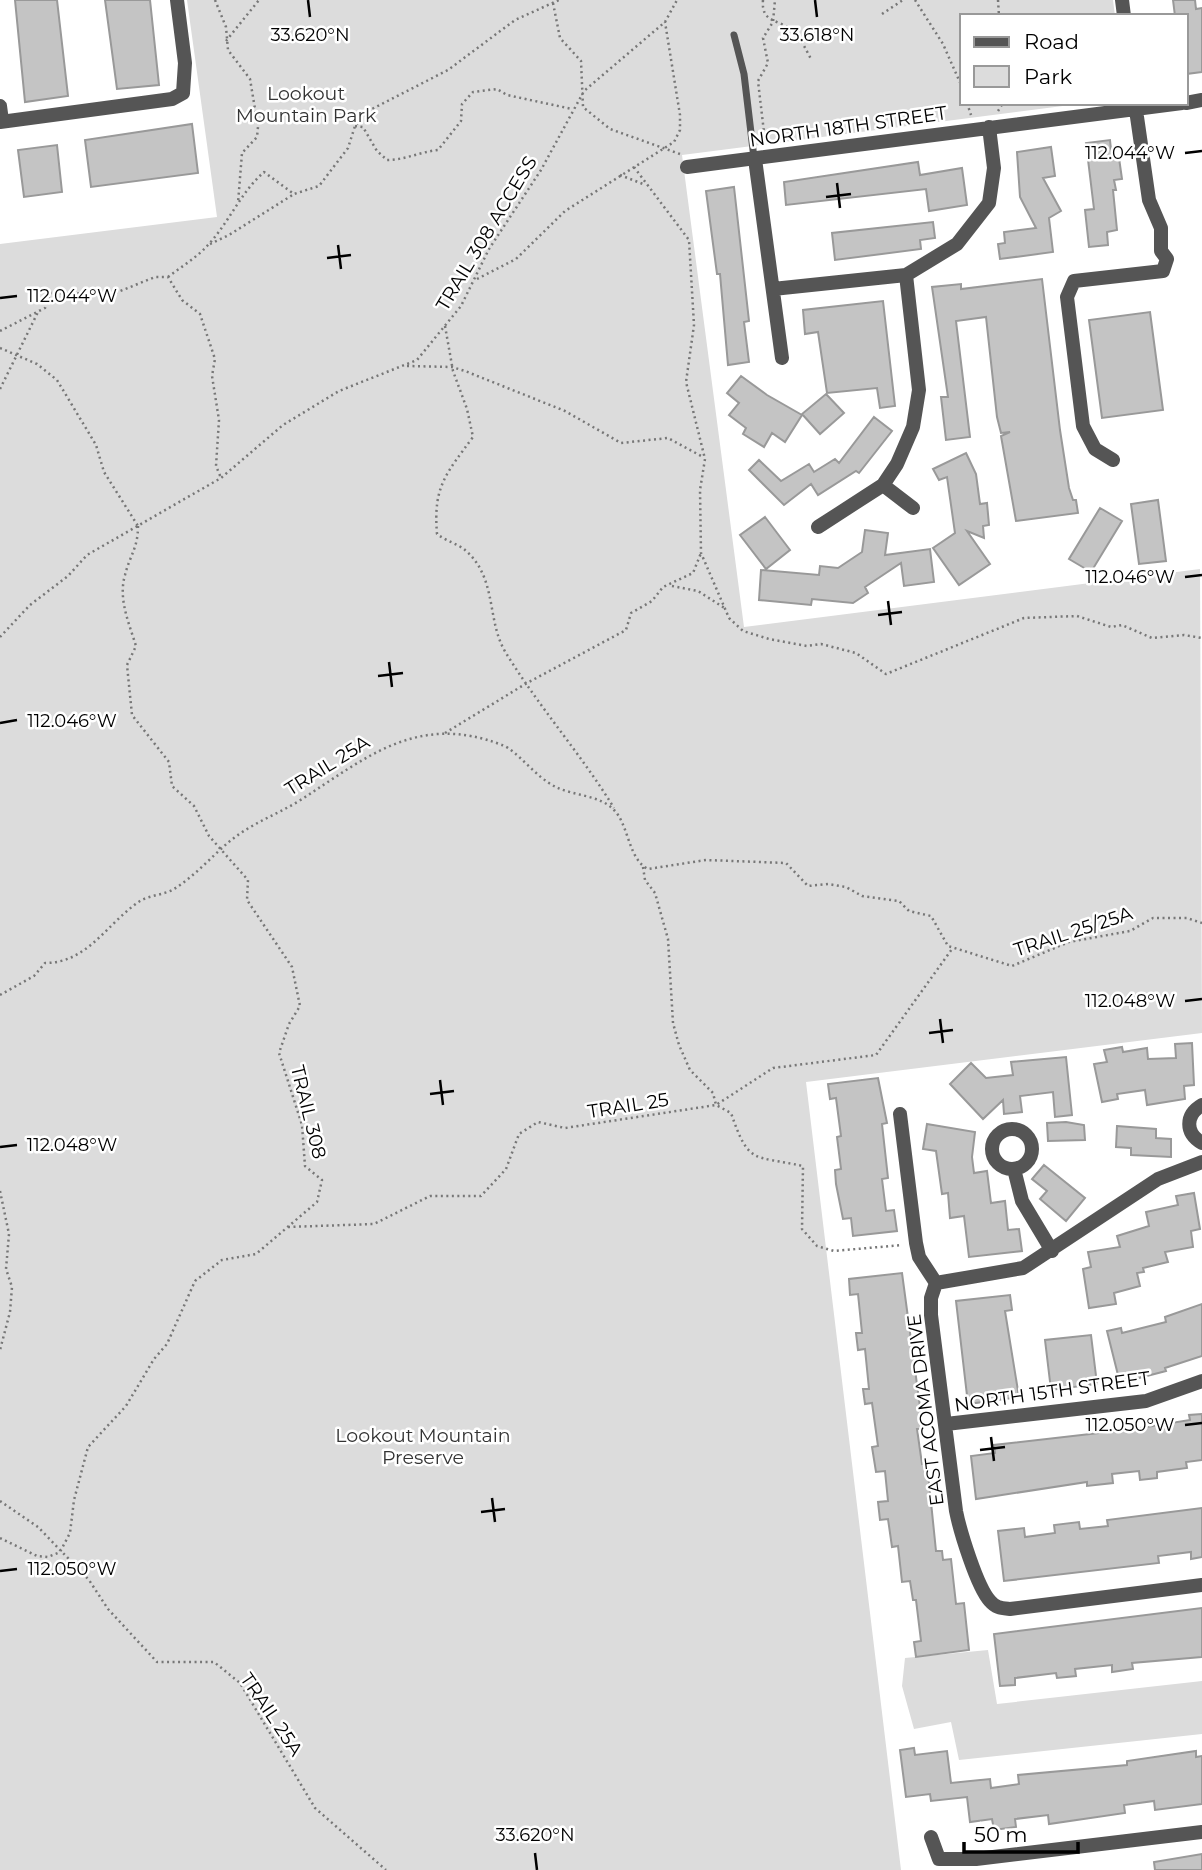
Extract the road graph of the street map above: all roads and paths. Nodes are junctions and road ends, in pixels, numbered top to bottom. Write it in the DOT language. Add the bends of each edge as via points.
graph roads {
  1 [pos="177,0"];
  2 [pos="215,0"];
  3 [pos="259,0"];
  4 [pos="559,0"];
  5 [pos="677,0"];
  6 [pos="763,0"];
  7 [pos="775,0"];
  8 [pos="915,0"];
  9 [pos="553,1"];
  10 [pos="901,1"];
  11 [pos="882,14"];
  12 [pos="664,22"];
  13 [pos="773,22"];
  14 [pos="734,35"];
  15 [pos="226,41"];
  16 [pos="811,59"];
  17 [pos="960,82"];
  18 [pos="584,90"];
  19 [pos="968,105"];
  20 [pos="1002,105"];
  21 [pos="0,106"];
  22 [pos="1135,106"];
  23 [pos="572,109"];
  24 [pos="998,111"];
  25 [pos="971,115"];
  26 [pos="1,122"];
  27 [pos="355,126"];
  28 [pos="989,127"];
  29 [pos="765,141"];
  30 [pos="664,150"];
  31 [pos="755,159"];
  32 [pos="689,167"];
  33 [pos="620,175"];
  34 [pos="645,184"];
  35 [pos="294,194"];
  36 [pos="237,206"];
  37 [pos="208,244"];
  38 [pos="906,275"];
  39 [pos="168,277"];
  40 [pos="475,280"];
  41 [pos="773,289"];
  42 [pos="39,310"];
  43 [pos="445,326"];
  44 [pos="0,331"];
  45 [pos="0,348"];
  46 [pos="16,355"];
  47 [pos="782,358"];
  48 [pos="403,366"];
  49 [pos="452,367"];
  50 [pos="0,389"];
  51 [pos="705,459"];
  52 [pos="1114,460"];
  53 [pos="221,478"];
  54 [pos="883,485"];
  55 [pos="914,508"];
  56 [pos="138,526"];
  57 [pos="818,527"];
  58 [pos="701,553"];
  59 [pos="671,585"];
  60 [pos="726,609"];
  61 [pos="0,637"];
  62 [pos="527,683"];
  63 [pos="445,733"];
  64 [pos="615,811"];
  65 [pos="223,849"];
  66 [pos="643,867"];
  67 [pos="1202,923"];
  68 [pos="952,948"];
  69 [pos="0,995"];
  70 [pos="716,1105"];
  71 [pos="1202,1105"];
  72 [pos="900,1114"];
  73 [pos="1202,1143"];
  74 [pos="1202,1162"];
  75 [pos="1014,1169"];
  76 [pos="0,1191"];
  77 [pos="289,1227"];
  78 [pos="916,1243"];
  79 [pos="1052,1251"];
  80 [pos="936,1283"];
  81 [pos="0,1350"];
  82 [pos="1202,1381"];
  83 [pos="946,1424"];
  84 [pos="0,1501"];
  85 [pos="0,1538"];
  86 [pos="60,1552"];
  87 [pos="1202,1586"];
  88 [pos="1202,1832"];
  89 [pos="931,1837"];
  90 [pos="386,1870"];
  1 -- 26 [label="street" via="185,63 183,93 172,99"];
  2 -- 15 [label="path" via="226,27"];
  3 -- 15 [label="path"];
  4 -- 9 [label="path"];
  5 -- 12 [label="path, TRAIL 308 ACCESS"];
  6 -- 13 [label="path" via="762,9"];
  7 -- 13 [label="path"];
  8 -- 17 [label="path" via="943,44"];
  9 -- 18 [label="path" via="560,38 581,61"];
  9 -- 27 [label="path" via="515,20 448,70 370,110"];
  10 -- 11 [label="path"];
  12 -- 18 [label="path, TRAIL 308 ACCESS"];
  12 -- 30 [label="path" via="680,130"];
  13 -- 16 [label="path" via="792,30"];
  13 -- 29 [label="path" via="763,38 768,63 758,81"];
  14 -- 31 [label="lane"];
  15 -- 36 [label="path" via="250,79 258,127 257,137 242,153"];
  18 -- 23 [label="path, TRAIL 308 ACCESS"];
  18 -- 30 [label="path" via="586,113 610,129"];
  19 -- 25 [label="path"];
  20 -- 24 [label="path"];
  21 -- 26 [label="street"];
  22 -- 28 [label="street, NORTH 18TH STREET"];
  22 -- 52 [label="street" via="1149,200 1167,259 1163,271 1074,281 1067,297 1083,426 1095,449"];
  23 -- 27 [label="path" via="497,89 473,92 462,104 461,121 438,150 400,160 387,160 363,127"];
  23 -- 40 [label="path, TRAIL 308 ACCESS"];
  27 -- 35 [label="path" via="348,148 319,186"];
  28 -- 31 [label="street, NORTH 18TH STREET"];
  28 -- 38 [label="street" via="994,168 989,203 957,244"];
  30 -- 32 [label="path" via="677,151"];
  30 -- 33 [label="path"];
  31 -- 32 [label="street, NORTH 18TH STREET"];
  31 -- 41 [label="street"];
  33 -- 34 [label="path"];
  33 -- 40 [label="path" via="565,211 516,259"];
  35 -- 36 [label="path" via="264,172 248,186"];
  35 -- 37 [label="path" via="229,236"];
  36 -- 37 [label="path"];
  37 -- 39 [label="path"];
  38 -- 41 [label="street"];
  38 -- 54 [label="street" via="919,390 914,427"];
  39 -- 42 [label="path" via="155,277 113,294 50,293 45,308"];
  39 -- 53 [label="path" via="183,300 201,314 215,359 216,467"];
  40 -- 43 [label="path, TRAIL 308 ACCESS"];
  41 -- 47 [label="street"];
  42 -- 44 [label="path"];
  42 -- 46 [label="path"];
  43 -- 48 [label="path, TRAIL 308 ACCESS" via="417,360"];
  43 -- 49 [label="path"];
  45 -- 46 [label="path"];
  46 -- 50 [label="path"];
  46 -- 56 [label="path" via="57,380 96,445 104,472"];
  48 -- 49 [label="path"];
  48 -- 53 [label="path, TRAIL 308 ACCESS" via="339,391 283,425"];
  49 -- 51 [label="path" via="565,411 621,443 668,438"];
  49 -- 62 [label="path" via="473,437 444,475 435,506 438,534 464,550 489,586 504,651"];
  53 -- 56 [label="path, TRAIL 308 ACCESS"];
  54 -- 55 [label="street"];
  54 -- 57 [label="street"];
  56 -- 61 [label="path, TRAIL 308 ACCESS" via="87,555"];
  56 -- 65 [label="path, TRAIL 308" via="138,544 124,575 123,604 136,646 127,665 132,715 169,762 172,786 194,806 209,836"];
  58 -- 59 [label="path" via="693,573"];
  59 -- 60 [label="path" via="698,591"];
  59 -- 62 [label="path" via="631,613 626,630"];
  62 -- 63 [label="path"];
  62 -- 64 [label="path" via="590,768"];
  63 -- 64 [label="path, TRAIL 25A" via="505,746 555,787 600,801"];
  63 -- 65 [label="path, TRAIL 25A" via="392,743 370,754 256,822"];
  64 -- 66 [label="path"];
  65 -- 69 [label="path, TRAIL 25A" via="172,890 141,900 92,947 59,963 45,963 34,976"];
  65 -- 77 [label="path, TRAIL 308" via="248,880 247,900 292,967 300,1006 279,1053 302,1125 305,1166 321,1180 317,1202"];
  66 -- 68 [label="path" via="729,859 786,863 808,886 845,887 862,896 899,901 909,911 931,916"];
  66 -- 70 [label="path" via="668,939 673,1023 679,1045 690,1070 713,1093"];
  67 -- 68 [label="path, TRAIL 25/25A" via="1153,918 1130,931 1069,942 1012,966"];
  68 -- 70 [label="path, TRAIL 25" via="876,1055 773,1068"];
  70 -- 77 [label="path, TRAIL 25" via="565,1128 538,1122 519,1134 506,1169 481,1196 430,1196 374,1224"];
  70 -- 78 [label="path" via="730,1113 741,1145 754,1156 803,1166 802,1229 817,1246 834,1251"];
  71 -- 73 [label="street" via="1191,1115 1189,1126"];
  72 -- 78 [label="street"];
  74 -- 79 [label="street" via="1158,1179"];
  75 -- 79 [label="street" via="1023,1201"];
  76 -- 81 [label="path" via="9,1234 6,1269 12,1287"];
  77 -- 86 [label="path, TRAIL 308" via="256,1254 222,1260 195,1281 167,1343 127,1406 88,1447 70,1532"];
  78 -- 80 [label="street" via="919,1257"];
  79 -- 80 [label="street" via="1023,1268"];
  80 -- 83 [label="street, EAST ACOMA DRIVE" via="931,1315"];
  82 -- 83 [label="street, NORTH 15TH STREET" via="1146,1401"];
  83 -- 87 [label="street, EAST ACOMA DRIVE" via="960,1531 987,1599 996,1607"];
  84 -- 86 [label="path, TRAIL 25A" via="38,1527"];
  85 -- 86 [label="path" via="37,1556 48,1558"];
  86 -- 90 [label="path, TRAIL 25A" via="157,1662 214,1662 240,1683 316,1808"];
  88 -- 89 [label="street" via="976,1859 939,1859"];
}
